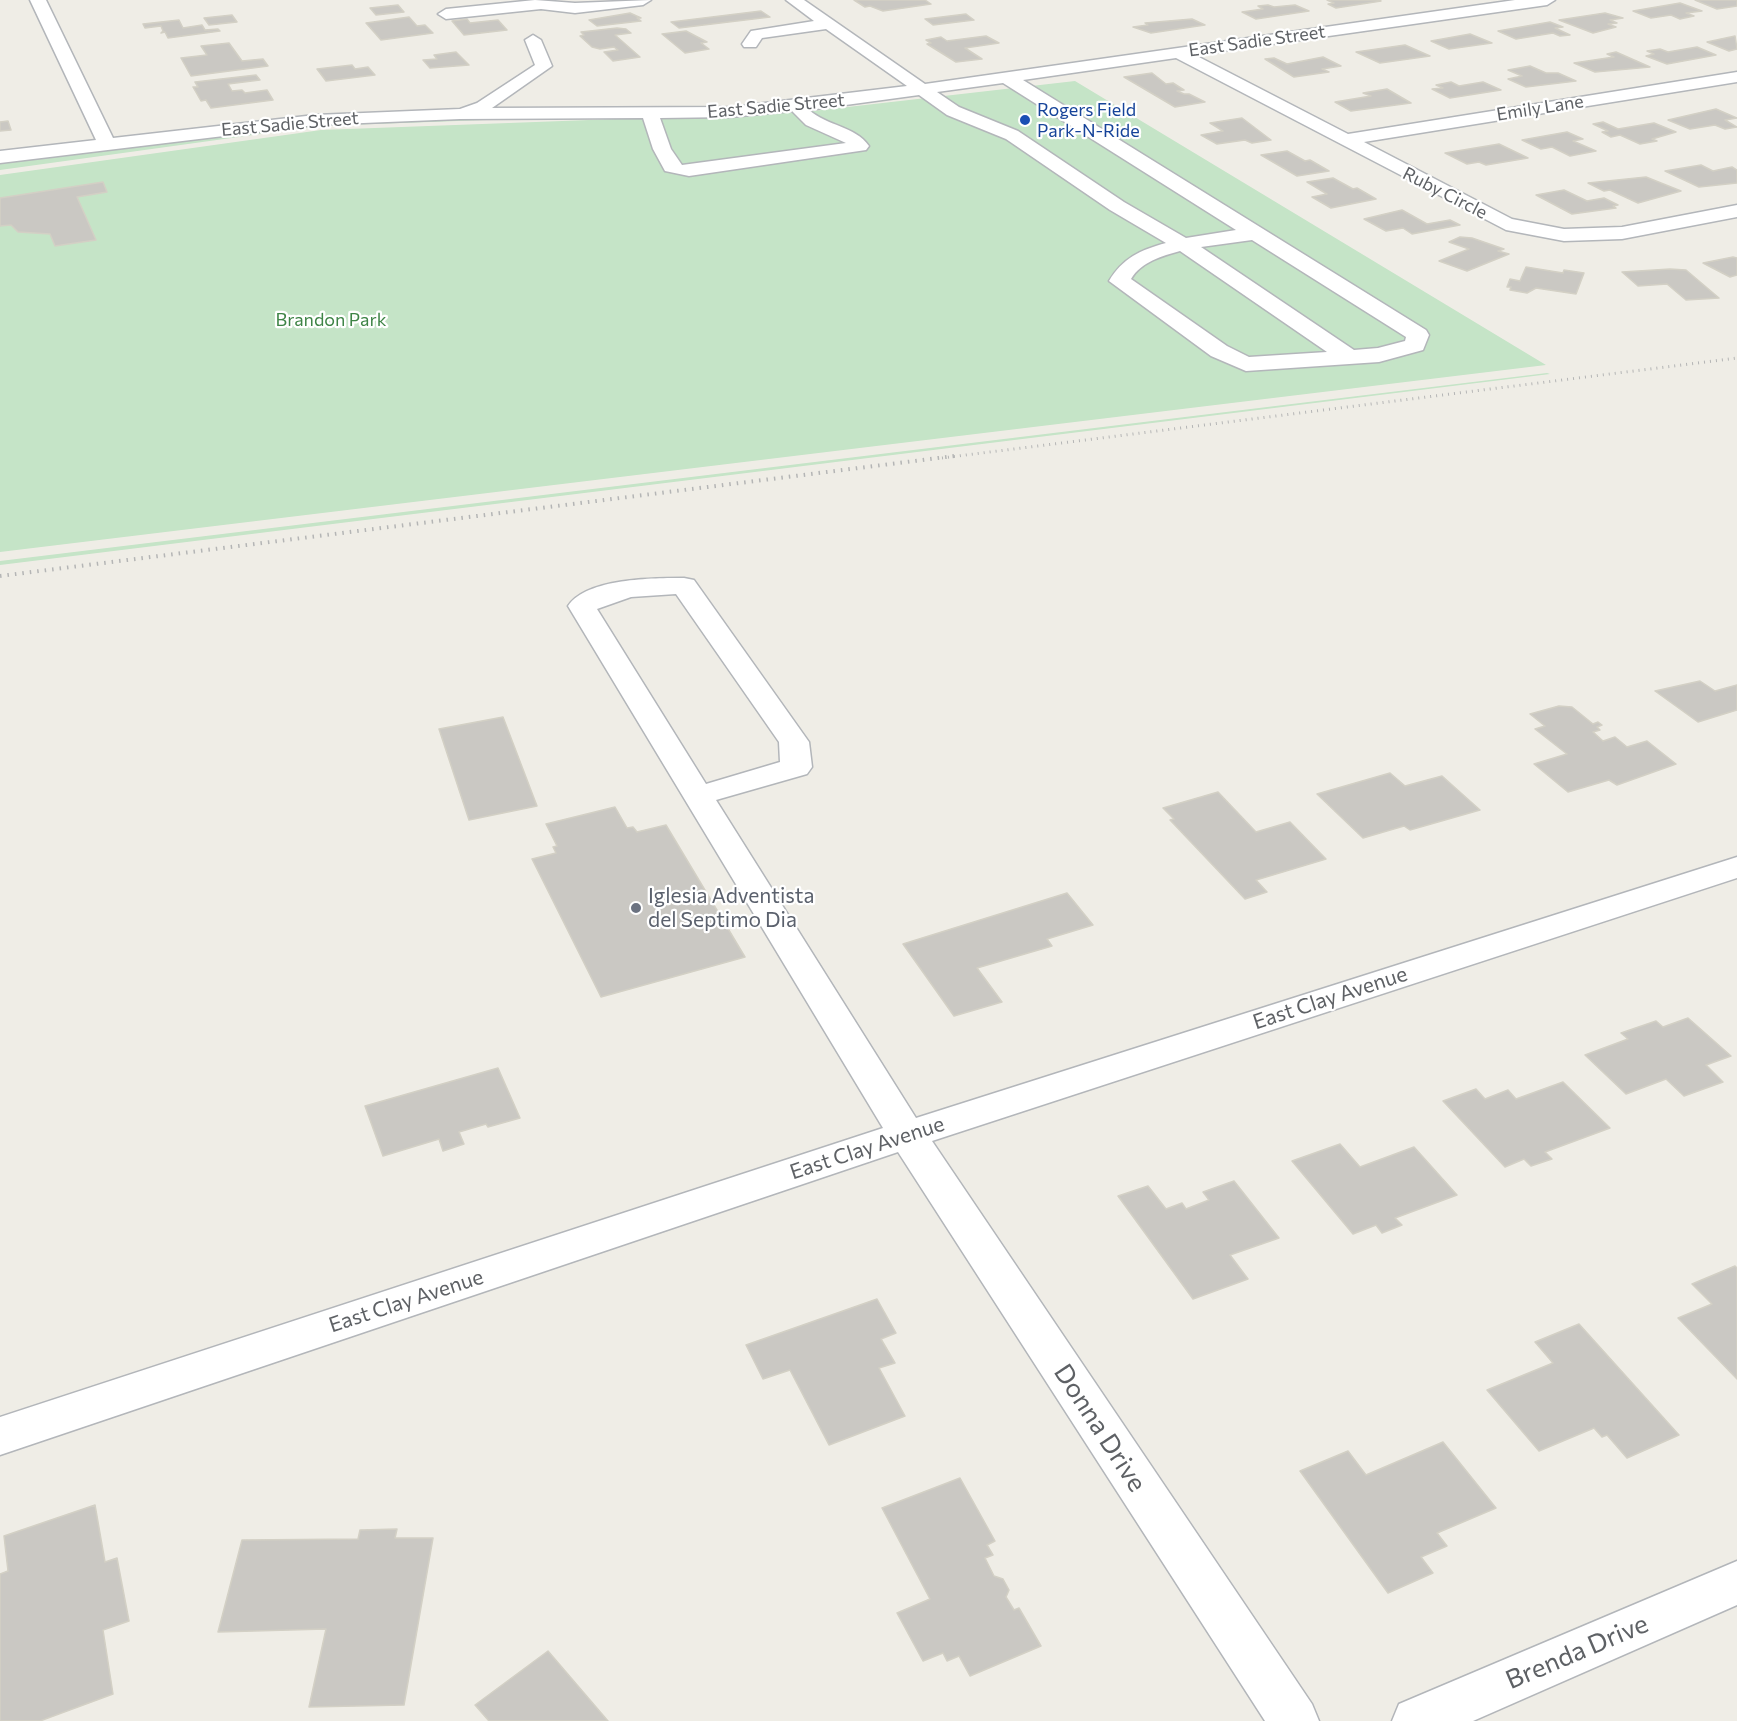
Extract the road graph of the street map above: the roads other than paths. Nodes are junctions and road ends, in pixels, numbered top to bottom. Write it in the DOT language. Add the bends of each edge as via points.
graph roads {
  1 [pos="38,0"];
  2 [pos="643,0"];
  3 [pos="794,0"];
  4 [pos="1546,0"];
  5 [pos="446,14"];
  6 [pos="831,24"];
  7 [pos="533,40"];
  8 [pos="750,44"];
  9 [pos="1177,52"];
  10 [pos="1006,77"];
  11 [pos="1737,77"];
  12 [pos="922,89"];
  13 [pos="797,106"];
  14 [pos="651,113"];
  15 [pos="460,114"];
  16 [pos="1344,140"];
  17 [pos="106,143"];
  18 [pos="0,157"];
  19 [pos="1737,211"];
  20 [pos="1256,233"];
  21 [pos="1184,245"];
  22 [pos="1351,358"];
  23 [pos="697,796"];
  24 [pos="1737,867"];
  25 [pos="907,1135"];
  26 [pos="0,1436"];
  27 [pos="1737,1582"];
  28 [pos="1294,1721"];
  29 [pos="1417,1721"];
  1 -- 17 [label="street"];
  2 -- 5 [label="street" via="575,8 541,4"];
  3 -- 6 [label="street"];
  4 -- 9 [label="street, East Sadie Street"];
  6 -- 8 [label="street" via="757,34"];
  6 -- 12 [label="street"];
  7 -- 15 [label="street" via="544,66 483,107"];
  9 -- 10 [label="street, East Sadie Street"];
  9 -- 16 [label="street, Ruby Circle"];
  10 -- 12 [label="street, East Sadie Street"];
  10 -- 20 [label="street"];
  11 -- 16 [label="street, Emily Lane"];
  12 -- 13 [label="street, East Sadie Street"];
  12 -- 21 [label="street" via="953,111 1012,135 1117,206"];
  13 -- 14 [label="street, East Sadie Street"];
  13 -- 14 [label="street" via="804,118 850,137 860,146 679,170 671,165 651,122"];
  14 -- 15 [label="street, East Sadie Street"];
  15 -- 17 [label="street, East Sadie Street" via="315,120"];
  16 -- 19 [label="street, Ruby Circle" via="1506,224 1564,235 1622,233"];
  17 -- 18 [label="street, East Sadie Street"];
  20 -- 21 [label="street"];
  20 -- 22 [label="street" via="1418,335 1415,345"];
  21 -- 22 [label="street"];
  21 -- 22 [label="street" via="1136,259 1122,270 1120,281 1219,351 1246,364"];
  23 -- 23 [label="street, Donna Drive" via="582,606 597,596 641,586 684,586 794,742 796,767"];
  23 -- 25 [label="street, Donna Drive"];
  24 -- 25 [label="street, East Clay Avenue"];
  25 -- 26 [label="street, East Clay Avenue"];
  25 -- 28 [label="street, Donna Drive"];
  27 -- 29 [label="street, Brenda Drive"];
}
